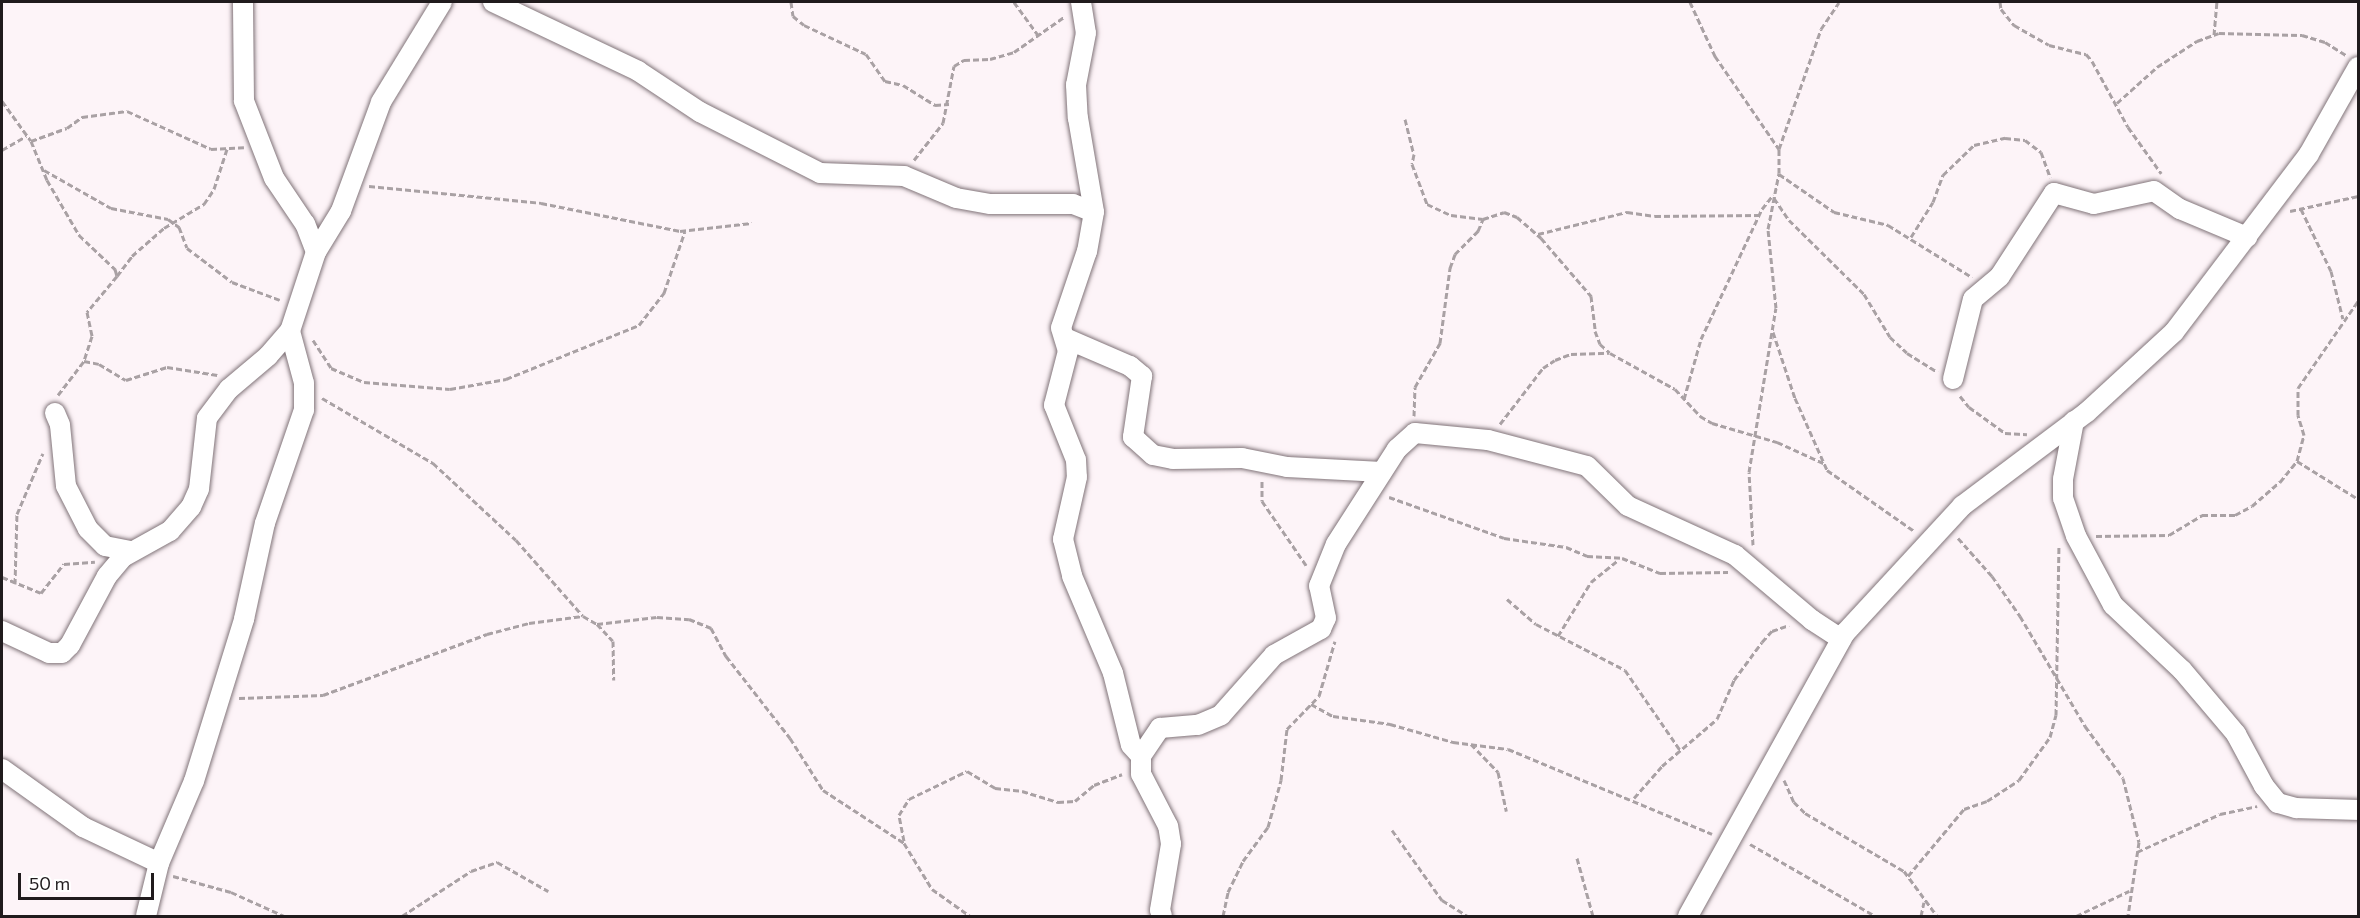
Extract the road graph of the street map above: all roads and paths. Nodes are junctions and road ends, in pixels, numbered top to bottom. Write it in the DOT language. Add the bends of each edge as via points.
graph roads {
  1 [pos="243,2"];
  2 [pos="442,2"];
  3 [pos="493,2"];
  4 [pos="791,2"];
  5 [pos="1014,2"];
  6 [pos="1081,2"];
  7 [pos="1690,2"];
  8 [pos="1839,2"];
  9 [pos="2000,2"];
  10 [pos="2217,2"];
  11 [pos="1065,16"];
  12 [pos="1038,35"];
  13 [pos="2214,35"];
  14 [pos="2354,62"];
  15 [pos="2,101"];
  16 [pos="2117,103"];
  17 [pos="949,104"];
  18 [pos="1405,119"];
  19 [pos="26,135"];
  20 [pos="31,141"];
  21 [pos="227,149"];
  22 [pos="1779,149"];
  23 [pos="2,150"];
  24 [pos="262,153"];
  25 [pos="42,170"];
  26 [pos="1779,173"];
  27 [pos="897,175"];
  28 [pos="352,184"];
  29 [pos="2054,193"];
  30 [pos="1774,196"];
  31 [pos="2358,196"];
  32 [pos="2166,198"];
  33 [pos="2301,210"];
  34 [pos="1094,212"];
  35 [pos="1760,215"];
  36 [pos="2263,215"];
  37 [pos="1483,219"];
  38 [pos="175,223"];
  39 [pos="752,223"];
  40 [pos="685,231"];
  41 [pos="1536,234"];
  42 [pos="1910,237"];
  43 [pos="2247,237"];
  44 [pos="316,252"];
  45 [pos="117,276"];
  46 [pos="1985,288"];
  47 [pos="2358,301"];
  48 [pos="299,305"];
  49 [pos="2344,321"];
  50 [pos="1772,329"];
  51 [pos="290,331"];
  52 [pos="1065,338"];
  53 [pos="1610,353"];
  54 [pos="84,361"];
  55 [pos="1953,379"];
  56 [pos="235,383"];
  57 [pos="304,389"];
  58 [pos="1684,400"];
  59 [pos="55,413"];
  60 [pos="2074,421"];
  61 [pos="1415,433"];
  62 [pos="2056,434"];
  63 [pos="1756,436"];
  64 [pos="1488,440"];
  65 [pos="46,444"];
  66 [pos="2297,461"];
  67 [pos="1823,463"];
  68 [pos="1263,464"];
  69 [pos="1379,476"];
  70 [pos="2358,499"];
  71 [pos="1945,523"];
  72 [pos="2068,538"];
  73 [pos="1928,540"];
  74 [pos="125,556"];
  75 [pos="1622,558"];
  76 [pos="1752,568"];
  77 [pos="2,577"];
  78 [pos="15,584"];
  79 [pos="1319,586"];
  80 [pos="1506,599"];
  81 [pos="583,616"];
  82 [pos="1812,620"];
  83 [pos="597,624"];
  84 [pos="2,632"];
  85 [pos="1558,636"];
  86 [pos="1335,637"];
  87 [pos="1841,639"];
  88 [pos="2057,677"];
  89 [pos="614,680"];
  90 [pos="220,698"];
  91 [pos="1311,704"];
  92 [pos="1470,743"];
  93 [pos="1680,750"];
  94 [pos="1141,756"];
  95 [pos="1778,759"];
  96 [pos="2,769"];
  97 [pos="1634,798"];
  98 [pos="2278,803"];
  99 [pos="2358,810"];
  100 [pos="1506,811"];
  101 [pos="1392,830"];
  102 [pos="1732,839"];
  103 [pos="904,843"];
  104 [pos="2137,852"];
  105 [pos="1577,858"];
  106 [pos="158,867"];
  107 [pos="1908,876"];
  108 [pos="548,891"];
  109 [pos="2129,891"];
  110 [pos="1924,902"];
  111 [pos="146,916"];
  112 [pos="284,916"];
  113 [pos="365,916"];
  114 [pos="379,916"];
  115 [pos="402,916"];
  116 [pos="970,916"];
  117 [pos="1162,916"];
  118 [pos="1224,916"];
  119 [pos="1468,916"];
  120 [pos="1593,916"];
  121 [pos="1688,916"];
  122 [pos="1875,916"];
  123 [pos="1921,916"];
  124 [pos="1937,916"];
  125 [pos="2076,916"];
  126 [pos="2128,916"];
  1 -- 24 [label="street" via="244,101"];
  2 -- 28 [label="street" via="381,102"];
  3 -- 27 [label="street" via="638,71 700,112 820,173"];
  4 -- 17 [label="path" via="793,16 866,54 885,81 903,85 935,105"];
  5 -- 12 [label="path"];
  6 -- 34 [label="street" via="1086,33 1076,85"];
  7 -- 22 [label="path" via="1715,56"];
  8 -- 22 [label="path" via="1821,29"];
  9 -- 16 [label="path" via="2014,25 2049,45 2086,54"];
  10 -- 13 [label="path"];
  11 -- 12 [label="path" via="1055,27"];
  12 -- 17 [label="path" via="1014,52 990,59 964,60 954,66 949,76"];
  13 -- 14 [label="path" via="2302,35 2325,42"];
  13 -- 16 [label="path" via="2157,67"];
  14 -- 36 [label="street" via="2309,154"];
  15 -- 19 [label="path"];
  16 -- 32 [label="path" via="2127,127 2161,173"];
  17 -- 27 [label="path" via="935,136"];
  18 -- 37 [label="path" via="1414,154 1412,164 1428,204 1442,212"];
  19 -- 20 [label="path"];
  19 -- 23 [label="path"];
  20 -- 21 [label="path" via="67,128 82,117 127,111 211,149"];
  20 -- 25 [label="path"];
  21 -- 24 [label="path" via="248,147"];
  21 -- 38 [label="path" via="214,189 204,204"];
  22 -- 26 [label="path"];
  24 -- 44 [label="street" via="305,224"];
  25 -- 38 [label="path" via="111,208 151,213"];
  25 -- 45 [label="path" via="79,236 107,261"];
  26 -- 30 [label="path"];
  26 -- 42 [label="path" via="1834,212 1873,220"];
  27 -- 34 [label="street" via="979,202 1073,204"];
  28 -- 40 [label="path" via="542,203"];
  28 -- 44 [label="street"];
  29 -- 32 [label="street" via="2094,204 2144,191 2154,191"];
  29 -- 42 [label="path" via="2045,159 2025,140 2016,137 1983,142 1966,151 1943,175 1933,202"];
  29 -- 46 [label="street" via="2000,276"];
  30 -- 35 [label="path"];
  30 -- 50 [label="path" via="1768,229 1776,308"];
  30 -- 55 [label="path" via="1789,220 1864,294 1890,337 1923,365"];
  31 -- 33 [label="path"];
  32 -- 43 [label="street" via="2180,209"];
  33 -- 36 [label="path"];
  33 -- 49 [label="path" via="2331,271"];
  34 -- 52 [label="street" via="1087,252 1062,316"];
  35 -- 41 [label="path" via="1655,216 1627,212"];
  35 -- 58 [label="path" via="1701,339"];
  36 -- 43 [label="street"];
  37 -- 41 [label="path" via="1512,214"];
  37 -- 61 [label="path" via="1478,231 1455,254 1450,268 1440,343 1412,399"];
  38 -- 45 [label="path" via="132,256"];
  38 -- 48 [label="path" via="187,248 232,282"];
  39 -- 40 [label="path"];
  40 -- 48 [label="path" via="664,293 639,325 506,379 450,389 390,386 347,377 331,368 318,350"];
  41 -- 53 [label="path" via="1591,296 1595,331 1600,344"];
  42 -- 46 [label="path"];
  43 -- 60 [label="street" via="2174,332"];
  44 -- 48 [label="street"];
  45 -- 54 [label="path" via="87,312 92,336"];
  46 -- 55 [label="street" via="1973,299 1967,315"];
  47 -- 49 [label="path"];
  48 -- 51 [label="street"];
  49 -- 66 [label="path" via="2298,388 2298,415 2304,435"];
  50 -- 63 [label="path"];
  50 -- 67 [label="path"];
  51 -- 56 [label="street" via="268,356"];
  51 -- 57 [label="street"];
  52 -- 68 [label="street" via="1130,366 1142,376 1133,437 1154,455 1173,459 1242,458"];
  52 -- 94 [label="street" via="1068,351 1054,405 1076,460 1077,477 1064,549 1113,673 1131,744"];
  53 -- 58 [label="path" via="1675,389"];
  53 -- 64 [label="path" via="1571,354 1543,368"];
  54 -- 56 [label="path" via="99,364 126,380 167,367"];
  54 -- 59 [label="path" via="62,386"];
  55 -- 62 [label="path" via="1969,407 2005,433"];
  56 -- 74 [label="street" via="207,418 199,489 191,507 170,531"];
  57 -- 81 [label="path" via="433,463 516,540"];
  57 -- 90 [label="street" via="304,410 265,523 244,619"];
  58 -- 63 [label="path" via="1712,423"];
  59 -- 74 [label="street" via="60,425 66,486 83,521 96,540"];
  60 -- 62 [label="street"];
  60 -- 72 [label="street" via="2063,479"];
  61 -- 64 [label="street"];
  61 -- 69 [label="street" via="1397,449"];
  62 -- 71 [label="street"];
  63 -- 67 [label="path"];
  63 -- 76 [label="path" via="1748,488"];
  64 -- 76 [label="street" via="1587,466 1628,506"];
  65 -- 78 [label="path" via="17,514"];
  66 -- 70 [label="path"];
  66 -- 72 [label="path" via="2266,494 2235,515 2202,515 2169,535 2152,538"];
  67 -- 73 [label="path" via="1841,483"];
  68 -- 69 [label="street"];
  68 -- 79 [label="path" via="1262,501"];
  69 -- 75 [label="path" via="1389,497 1435,516 1483,528 1504,538 1566,547 1587,556"];
  69 -- 79 [label="street" via="1336,544"];
  71 -- 73 [label="street"];
  71 -- 88 [label="path" via="1992,576"];
  72 -- 88 [label="path" via="2056,596"];
  72 -- 98 [label="street" via="2113,605 2182,670 2236,734 2264,786"];
  73 -- 87 [label="street"];
  74 -- 78 [label="path" via="69,562 41,593"];
  74 -- 84 [label="street" via="62,653 50,653"];
  75 -- 76 [label="path" via="1668,574 1716,575"];
  75 -- 85 [label="path" via="1611,561 1591,582"];
  76 -- 82 [label="street"];
  77 -- 78 [label="path"];
  79 -- 94 [label="street" via="1326,618 1321,629 1274,655 1221,715 1198,725 1160,728"];
  80 -- 85 [label="path"];
  81 -- 83 [label="path"];
  81 -- 90 [label="path" via="529,622 487,634 323,695"];
  82 -- 87 [label="street"];
  82 -- 93 [label="path" via="1788,625 1767,637 1734,680 1717,719"];
  83 -- 89 [label="path" via="613,641"];
  83 -- 103 [label="path" via="657,616 704,623 790,738 823,790"];
  85 -- 93 [label="path" via="1625,670"];
  86 -- 91 [label="path" via="1325,680"];
  87 -- 95 [label="street"];
  88 -- 104 [label="path" via="2085,726 2123,778 2136,826"];
  88 -- 107 [label="path" via="2050,737 2019,780 1987,801 1964,809"];
  90 -- 106 [label="street" via="194,781"];
  91 -- 92 [label="path" via="1333,716 1390,724"];
  91 -- 118 [label="path" via="1287,729 1271,820 1242,861 1228,892"];
  92 -- 97 [label="path" via="1508,749 1561,773"];
  92 -- 100 [label="path" via="1498,772"];
  93 -- 97 [label="path"];
  94 -- 103 [label="path" via="1124,773 1094,785 1075,801 1058,802 995,788 967,771 909,799 899,815"];
  94 -- 117 [label="street" via="1141,774 1168,826 1171,844"];
  95 -- 102 [label="street"];
  95 -- 107 [label="path" via="1794,802 1805,813 1890,860"];
  96 -- 106 [label="street" via="83,827"];
  97 -- 102 [label="path"];
  98 -- 99 [label="street" via="2296,808"];
  98 -- 104 [label="path" via="2220,813"];
  101 -- 119 [label="path" via="1442,900"];
  102 -- 121 [label="street"];
  102 -- 122 [label="path"];
  103 -- 116 [label="path" via="932,889"];
  104 -- 109 [label="path"];
  105 -- 120 [label="path"];
  106 -- 111 [label="street"];
  106 -- 112 [label="path" via="231,892"];
  107 -- 110 [label="path"];
  108 -- 115 [label="path" via="497,861 471,871"];
  109 -- 125 [label="path"];
  109 -- 126 [label="path"];
  110 -- 123 [label="path"];
  110 -- 124 [label="path"];
  113 -- 114 [label="path"];
}
